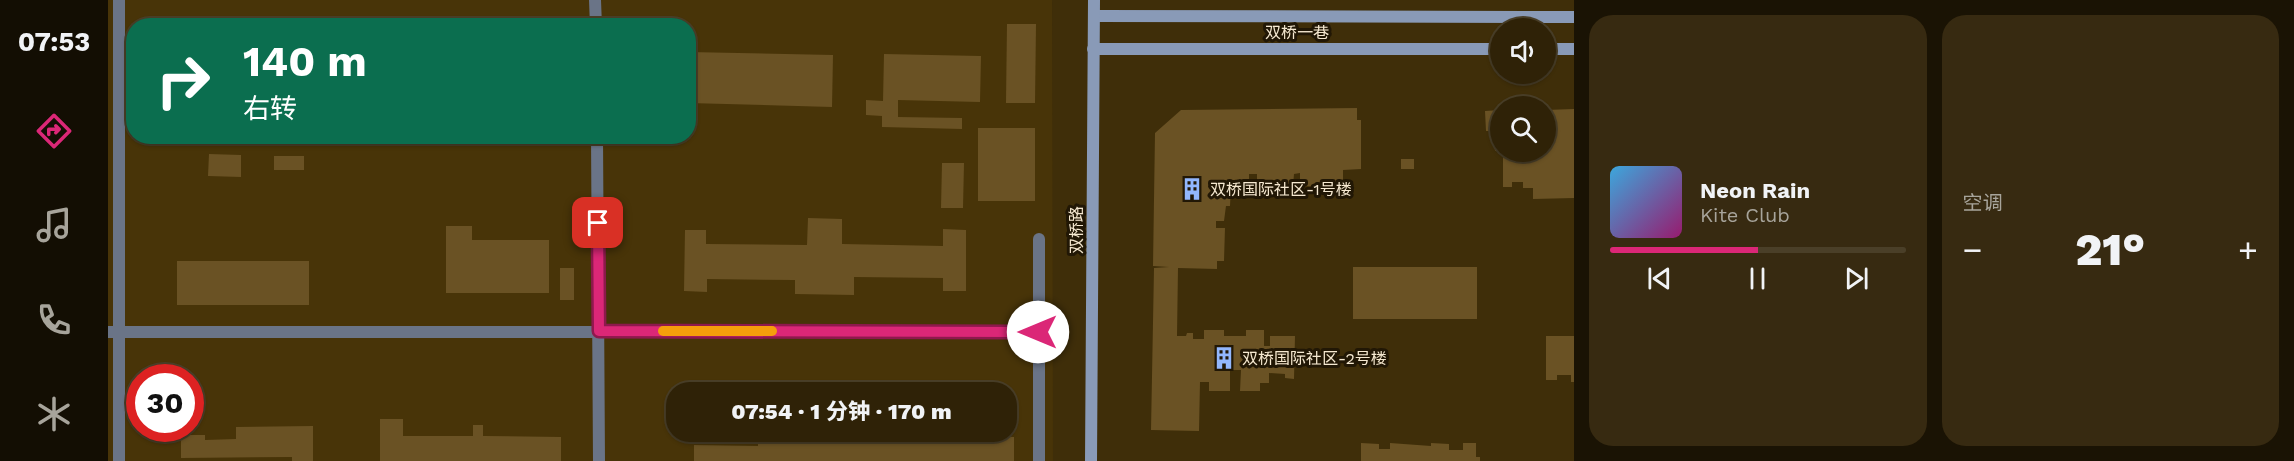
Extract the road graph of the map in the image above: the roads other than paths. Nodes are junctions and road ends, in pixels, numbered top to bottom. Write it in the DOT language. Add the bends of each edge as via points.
graph roads {
  1 [pos="119,0"];
  2 [pos="595,0"];
  3 [pos="1094,0"];
  4 [pos="1094,16"];
  5 [pos="1574,17"];
  6 [pos="596,18"];
  7 [pos="1093,49"];
  8 [pos="1490,49"];
  9 [pos="1556,49"];
  10 [pos="1574,49"];
  11 [pos="597,144"];
  12 [pos="1039,239"];
  13 [pos="599,331"];
  14 [pos="114,332"];
  15 [pos="1038,332"];
  16 [pos="119,461"];
  17 [pos="599,461"];
  18 [pos="1039,461"];
  19 [pos="1091,461"];
  1 -- 14 [label="street"];
  2 -- 6 [label="street"];
  3 -- 4 [label="street, 双桥路"];
  4 -- 5 [label="street, 双桥一巷"];
  4 -- 7 [label="street, 双桥路"];
  7 -- 8 [label="street, 双桥一巷"];
  7 -- 19 [label="street, 双桥路"];
  9 -- 10 [label="street"];
  11 -- 13 [label="street"];
  12 -- 15 [label="street"];
  13 -- 14 [label="street"];
  13 -- 15 [label="street"];
  13 -- 17 [label="street"];
  14 -- 16 [label="street"];
  15 -- 18 [label="street"];
}
